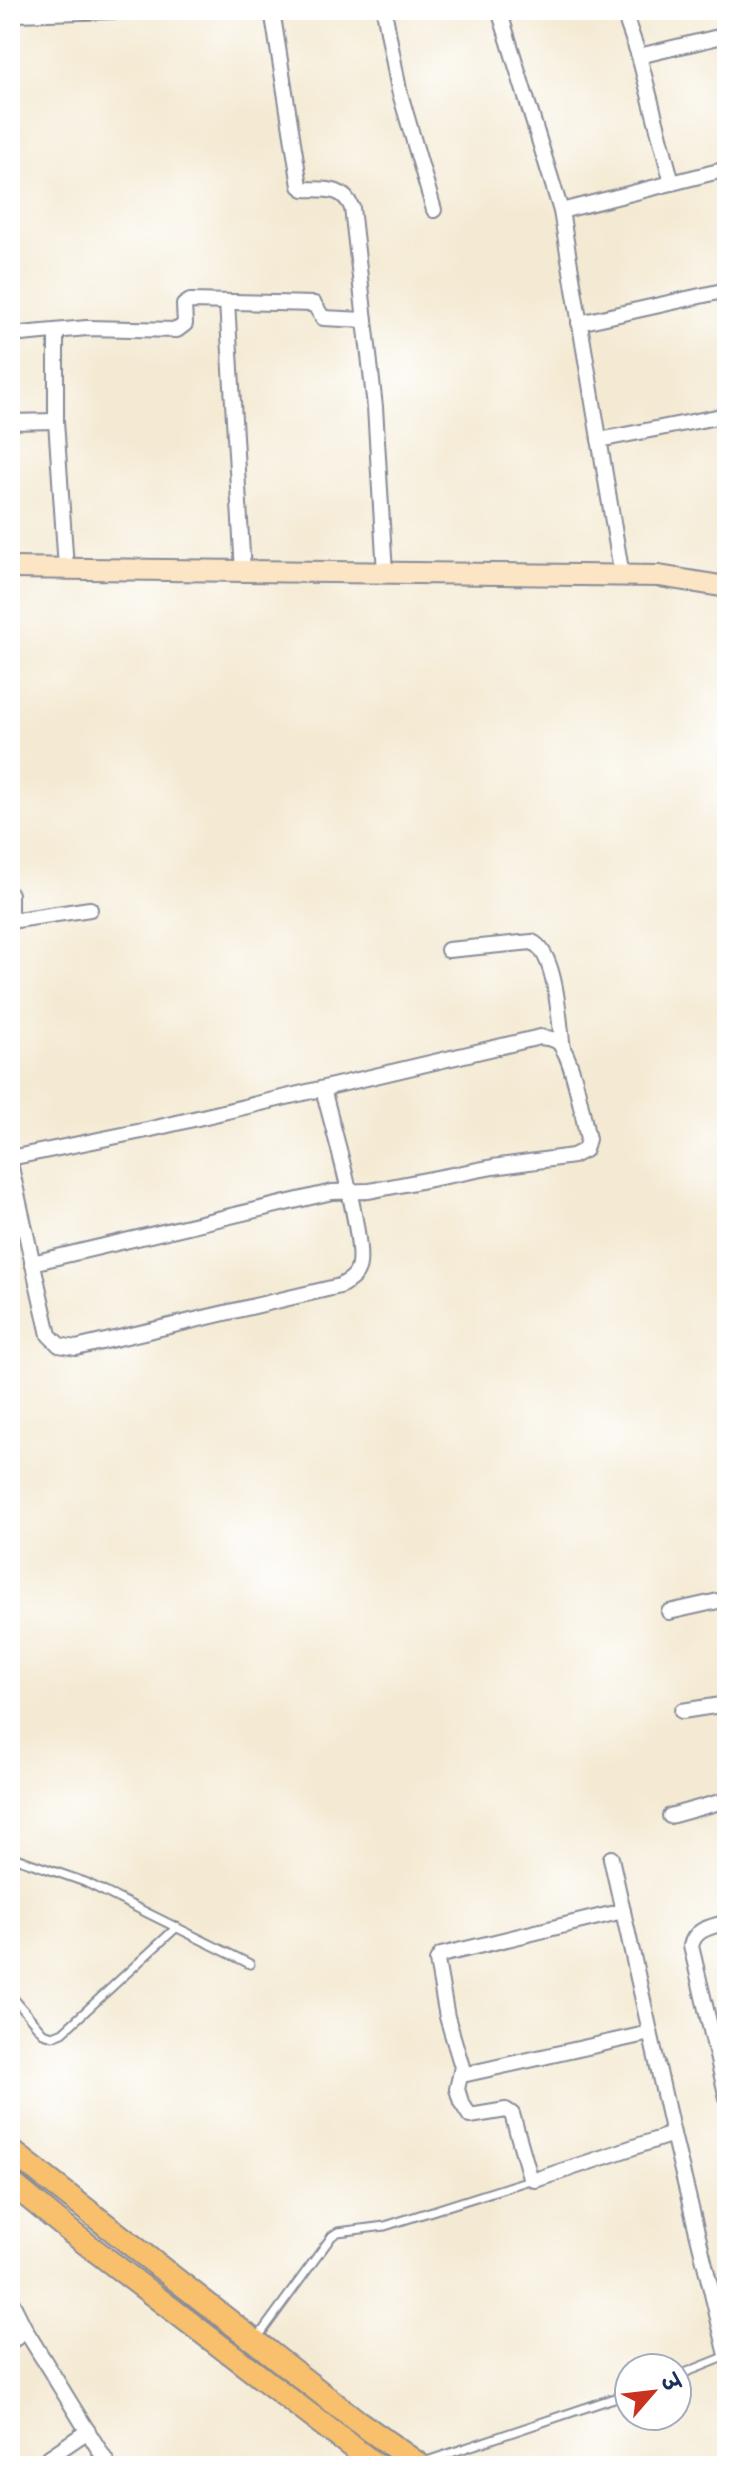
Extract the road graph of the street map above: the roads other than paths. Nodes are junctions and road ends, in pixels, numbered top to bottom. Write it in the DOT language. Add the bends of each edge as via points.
graph roads {
  1 [pos="146,10"];
  2 [pos="272,10"];
  3 [pos="384,10"];
  4 [pos="499,10"];
  5 [pos="626,10"];
  6 [pos="16,14"];
  7 [pos="727,35"];
  8 [pos="639,56"];
  9 [pos="727,169"];
  10 [pos="672,183"];
  11 [pos="434,210"];
  12 [pos="561,211"];
  13 [pos="727,290"];
  14 [pos="227,302"];
  15 [pos="365,320"];
  16 [pos="579,323"];
  17 [pos="56,331"];
  18 [pos="10,335"];
  19 [pos="727,415"];
  20 [pos="56,421"];
  21 [pos="10,422"];
  22 [pos="599,440"];
  23 [pos="10,568"];
  24 [pos="66,568"];
  25 [pos="243,571"];
  26 [pos="385,573"];
  27 [pos="622,576"];
  28 [pos="727,587"];
  29 [pos="10,894"];
  30 [pos="90,909"];
  31 [pos="10,913"];
  32 [pos="10,921"];
  33 [pos="448,950"];
  34 [pos="563,1049"];
  35 [pos="323,1089"];
  36 [pos="10,1160"];
  37 [pos="349,1192"];
  38 [pos="32,1263"];
  39 [pos="727,1599"];
  40 [pos="669,1612"];
  41 [pos="727,1704"];
  42 [pos="682,1711"];
  43 [pos="727,1800"];
  44 [pos="670,1816"];
  45 [pos="10,1856"];
  46 [pos="611,1858"];
  47 [pos="623,1911"];
  48 [pos="727,1922"];
  49 [pos="177,1927"];
  50 [pos="250,1964"];
  51 [pos="10,1994"];
  52 [pos="650,2033"];
  53 [pos="723,2060"];
  54 [pos="462,2075"];
  55 [pos="727,2098"];
  56 [pos="673,2134"];
  57 [pos="10,2150"];
  58 [pos="533,2179"];
  59 [pos="10,2183"];
  60 [pos="10,2299"];
  61 [pos="26,2331"];
  62 [pos="10,2342"];
  63 [pos="255,2342"];
  64 [pos="727,2356"];
  65 [pos="693,2370"];
  66 [pos="613,2399"];
  67 [pos="88,2431"];
  68 [pos="366,2463"];
  69 [pos="420,2465"];
  70 [pos="36,2466"];
  71 [pos="109,2466"];
  1 -- 6 [label="street"];
  2 -- 15 [label="street" via="297,180 304,189 340,191 348,199"];
  3 -- 11 [label="street" via="399,90"];
  4 -- 12 [label="street"];
  5 -- 8 [label="street"];
  7 -- 8 [label="street"];
  8 -- 10 [label="street"];
  9 -- 10 [label="street"];
  10 -- 12 [label="street"];
  12 -- 16 [label="street"];
  13 -- 16 [label="street"];
  14 -- 15 [label="street" via="313,304 325,319"];
  14 -- 17 [label="street" via="186,302 185,324 177,330"];
  14 -- 25 [label="street"];
  15 -- 26 [label="street"];
  16 -- 22 [label="street"];
  17 -- 18 [label="street"];
  17 -- 20 [label="street"];
  19 -- 22 [label="street"];
  20 -- 21 [label="street"];
  20 -- 24 [label="street"];
  22 -- 27 [label="street"];
  23 -- 24 [label="street"];
  24 -- 25 [label="street"];
  25 -- 26 [label="street"];
  26 -- 27 [label="street"];
  27 -- 28 [label="street"];
  29 -- 31 [label="street"];
  30 -- 32 [label="street"];
  33 -- 34 [label="street" via="539,945 550,965"];
  34 -- 35 [label="street" via="553,1039 540,1037"];
  34 -- 37 [label="street" via="588,1139 585,1150"];
  35 -- 36 [label="street"];
  35 -- 37 [label="street"];
  36 -- 38 [label="street"];
  37 -- 38 [label="street"];
  37 -- 38 [label="street" via="360,1256 358,1271 340,1286 76,1348 59,1345 49,1335"];
  39 -- 40 [label="street"];
  41 -- 42 [label="street"];
  43 -- 44 [label="street"];
  45 -- 49 [label="lane" via="85,1882"];
  46 -- 47 [label="street"];
  47 -- 52 [label="street"];
  47 -- 54 [label="street" via="441,1955 437,1961"];
  48 -- 53 [label="street" via="701,1930 691,1946"];
  49 -- 50 [label="lane"];
  49 -- 51 [label="lane" via="57,2035 43,2033"];
  52 -- 54 [label="street"];
  52 -- 56 [label="street"];
  53 -- 55 [label="street"];
  54 -- 58 [label="street" via="457,2089 470,2116 506,2110 512,2114"];
  56 -- 58 [label="street"];
  56 -- 64 [label="street"];
  57 -- 63 [label="main road"];
  58 -- 63 [label="lane" via="385,2226 338,2232"];
  59 -- 68 [label="main road"];
  60 -- 61 [label="street"];
  61 -- 62 [label="street"];
  61 -- 67 [label="street"];
  63 -- 69 [label="main road"];
  64 -- 65 [label="lane"];
  66 -- 69 [label="lane"];
  67 -- 70 [label="street"];
  67 -- 71 [label="street"];
}
